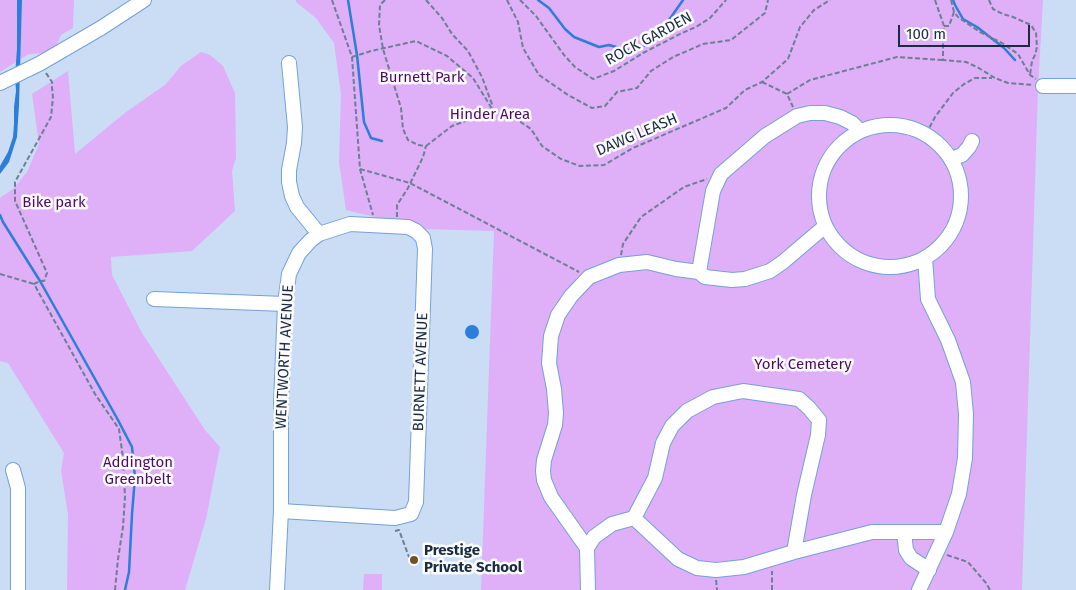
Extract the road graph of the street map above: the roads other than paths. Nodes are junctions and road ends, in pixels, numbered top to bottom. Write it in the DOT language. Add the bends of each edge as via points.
graph roads {
  1 [pos="144,0"];
  2 [pos="289,63"];
  3 [pos="1,82"];
  4 [pos="1043,86"];
  5 [pos="1076,86"];
  6 [pos="860,131"];
  7 [pos="972,141"];
  8 [pos="951,159"];
  9 [pos="823,228"];
  10 [pos="416,231"];
  11 [pos="319,234"];
  12 [pos="925,258"];
  13 [pos="700,272"];
  14 [pos="154,299"];
  15 [pos="285,304"];
  16 [pos="13,470"];
  17 [pos="281,511"];
  18 [pos="634,518"];
  19 [pos="904,532"];
  20 [pos="946,532"];
  21 [pos="586,548"];
  22 [pos="794,552"];
  23 [pos="929,570"];
  24 [pos="18,590"];
  25 [pos="278,590"];
  26 [pos="588,590"];
  27 [pos="919,590"];
  1 -- 3 [label="street" via="37,65"];
  2 -- 11 [label="street" via="295,127 289,182 298,207"];
  4 -- 5 [label="street"];
  6 -- 8 [label="street" via="886,124 907,126 936,141"];
  6 -- 9 [label="street" via="838,146 821,175 818,192"];
  6 -- 13 [label="street" via="852,123 825,113 797,116 765,136 721,174 713,191"];
  7 -- 8 [label="street" via="962,155"];
  8 -- 12 [label="street" via="960,190 956,222 938,248"];
  9 -- 12 [label="street" via="849,255 867,264 886,267 906,265"];
  9 -- 13 [label="street" via="770,271 732,280 706,277"];
  10 -- 11 [label="street, WENTWORTH AVENUE" via="408,227 350,224"];
  10 -- 17 [label="street, BURNETT AVENUE" via="423,238 425,249 416,502 411,514 394,518"];
  11 -- 15 [label="street, WENTWORTH AVENUE" via="299,253 289,274"];
  12 -- 20 [label="street" via="928,299 963,382 966,414 964,467"];
  13 -- 21 [label="street" via="647,262 619,265 590,277 558,315 551,336 550,363 556,403 555,425 544,460 544,480"];
  14 -- 15 [label="street"];
  15 -- 17 [label="street, WENTWORTH AVENUE"];
  16 -- 24 [label="street" via="18,488"];
  17 -- 25 [label="street, WENTWORTH AVENUE"];
  18 -- 21 [label="street" via="612,524 594,537"];
  18 -- 22 [label="street" via="678,559 697,568 744,567"];
  18 -- 22 [label="street" via="654,478 663,443 672,426 687,411 713,397 743,391 799,399 819,420"];
  19 -- 20 [label="street"];
  19 -- 22 [label="street" via="872,532"];
  19 -- 23 [label="street" via="906,550 911,558"];
  20 -- 23 [label="street"];
  21 -- 26 [label="street"];
  23 -- 27 [label="street"];
}
